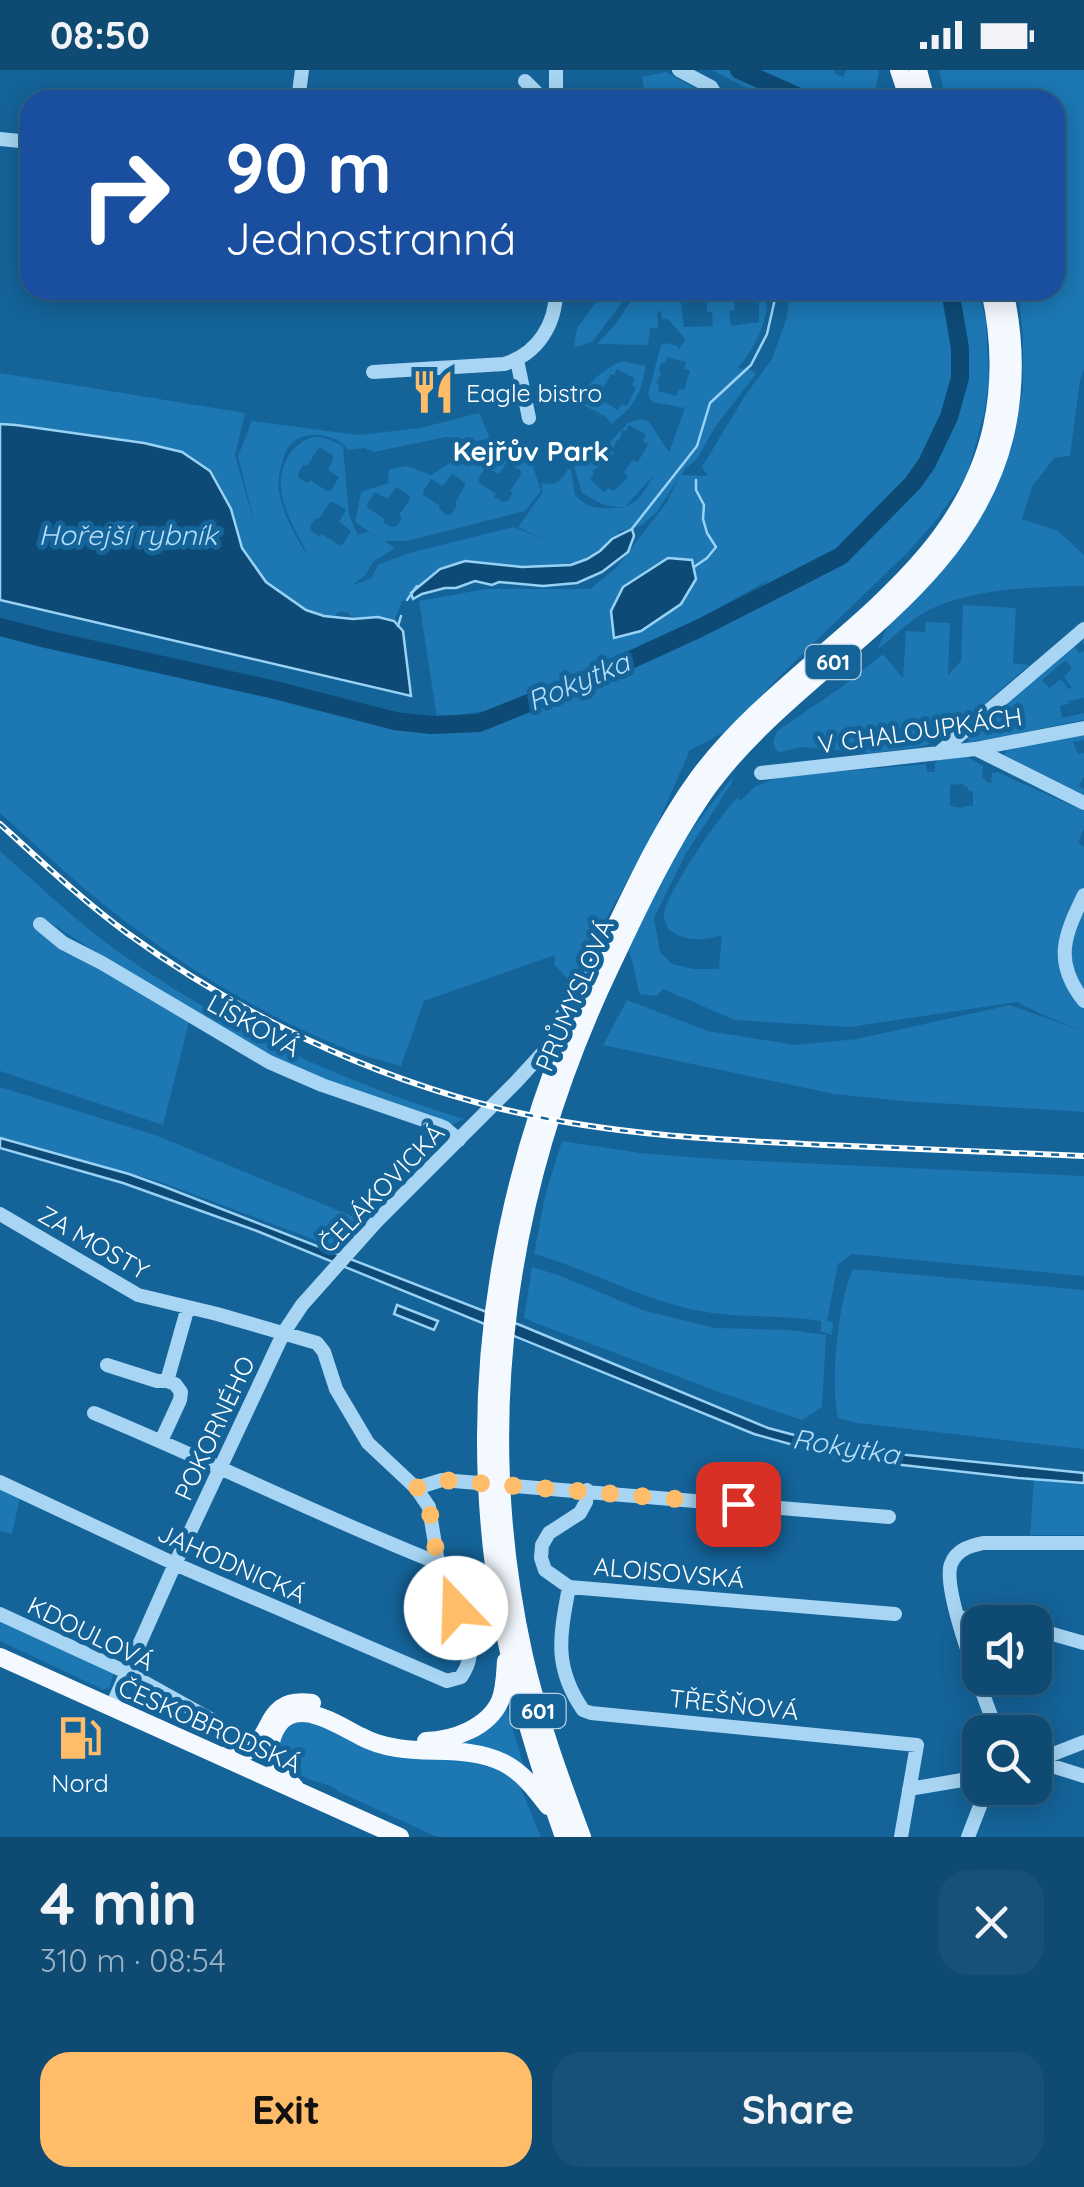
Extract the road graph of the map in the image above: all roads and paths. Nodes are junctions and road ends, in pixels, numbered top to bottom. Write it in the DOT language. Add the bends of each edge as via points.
graph roads {
  1 [pos="680,70"];
  2 [pos="525,81"];
  3 [pos="534,90"];
  4 [pos="712,90"];
  5 [pos="555,300"];
  6 [pos="992,300"];
  7 [pos="1005,300"];
  8 [pos="516,360"];
  9 [pos="374,372"];
  10 [pos="529,418"];
  11 [pos="1084,630"];
  12 [pos="1084,728"];
  13 [pos="976,749"];
  14 [pos="940,752"];
  15 [pos="761,773"];
  16 [pos="1084,803"];
  17 [pos="1084,894"];
  18 [pos="40,924"];
  19 [pos="1084,1001"];
  20 [pos="575,1014"];
  21 [pos="459,1140"];
  22 [pos="0,1214"];
  23 [pos="188,1307"];
  24 [pos="284,1332"];
  25 [pos="107,1365"];
  26 [pos="166,1381"];
  27 [pos="94,1413"];
  28 [pos="160,1441"];
  29 [pos="220,1469"];
  30 [pos="0,1482"];
  31 [pos="416,1488"];
  32 [pos="587,1490"];
  33 [pos="889,1517"];
  34 [pos="1084,1543"];
  35 [pos="438,1563"];
  36 [pos="175,1564"];
  37 [pos="503,1581"];
  38 [pos="569,1587"];
  39 [pos="0,1614"];
  40 [pos="895,1614"];
  41 [pos="958,1617"];
  42 [pos="962,1618"];
  43 [pos="1052,1634"];
  44 [pos="1084,1643"];
  45 [pos="508,1646"];
  46 [pos="0,1657"];
  47 [pos="126,1672"];
  48 [pos="111,1708"];
  49 [pos="991,1715"];
  50 [pos="214,1722"];
  51 [pos="262,1735"];
  52 [pos="1084,1742"];
  53 [pos="1052,1754"];
  54 [pos="218,1756"];
  55 [pos="1052,1766"];
  56 [pos="258,1774"];
  57 [pos="1084,1776"];
  58 [pos="962,1780"];
  59 [pos="909,1788"];
  60 [pos="299,1792"];
  61 [pos="980,1805"];
  62 [pos="557,1818"];
  63 [pos="400,1837"];
  64 [pos="564,1837"];
  65 [pos="582,1837"];
  66 [pos="901,1837"];
  67 [pos="968,1837"];
  1 -- 4 [label="street"];
  2 -- 3 [label="street"];
  5 -- 8 [label="street" via="542,337"];
  6 -- 20 [label="main road, PRŮMYSLOVÁ / 601" via="999,346 996,412 960,510 917,566 705,769 650,858"];
  7 -- 20 [label="main road, PRŮMYSLOVÁ / 601" via="1013,352 1010,404 996,466 973,516 917,586 719,774"];
  8 -- 9 [label="street"];
  8 -- 10 [label="street"];
  11 -- 14 [label="street"];
  12 -- 13 [label="street, V CHALOUPKÁCH"];
  13 -- 14 [label="street, V CHALOUPKÁCH"];
  13 -- 16 [label="street"];
  14 -- 15 [label="street, V CHALOUPKÁCH"];
  17 -- 19 [label="street" via="1064,962"];
  18 -- 21 [label="street, LÍSKOVÁ" via="269,1062 445,1128"];
  20 -- 21 [label="street, ČELÁKOVICKÁ"];
  20 -- 37 [label="main road, PRŮMYSLOVÁ / 601" via="522,1216 510,1296 499,1440"];
  21 -- 24 [label="street, ČELÁKOVICKÁ" via="350,1251"];
  22 -- 23 [label="street, ZA MOSTY" via="138,1296"];
  23 -- 24 [label="street, ZA MOSTY"];
  23 -- 26 [label="street"];
  24 -- 29 [label="street, POKORNÉHO"];
  24 -- 31 [label="street, ZA MOSTY" via="317,1343 368,1444"];
  25 -- 26 [label="street"];
  26 -- 28 [label="street" via="181,1392"];
  27 -- 28 [label="street"];
  28 -- 29 [label="street"];
  29 -- 35 [label="street"];
  29 -- 36 [label="street, POKORNÉHO"];
  30 -- 36 [label="street, JAHODNICKÁ"];
  31 -- 32 [label="street" via="442,1480"];
  31 -- 35 [label="street" via="429,1507"];
  32 -- 33 [label="street"];
  32 -- 38 [label="street, ALOISOVSKÁ" via="580,1512 542,1545 545,1570"];
  34 -- 41 [label="street" via="969,1546 952,1563"];
  35 -- 36 [label="street, JAHODNICKÁ" via="471,1653 461,1677 447,1681"];
  36 -- 47 [label="street, POKORNÉHO"];
  37 -- 45 [label="main road, PRŮMYSLOVÁ / 601"];
  37 -- 65 [label="main road, PRŮMYSLOVÁ / 601"];
  38 -- 40 [label="street, ALOISOVSKÁ"];
  38 -- 59 [label="street, TŘEŠŇOVÁ" via="560,1656 583,1710 916,1745"];
  39 -- 47 [label="street, KDOULOVÁ"];
  41 -- 42 [label="street"];
  41 -- 49 [label="street"];
  43 -- 44 [label="street"];
  45 -- 51 [label="main road" via="498,1704 453,1737 396,1738 304,1702 278,1711"];
  45 -- 62 [label="main road, PRŮMYSLOVÁ / 601"];
  46 -- 48 [label="main road, ČESKOBRODSKÁ"];
  47 -- 48 [label="street, POKORNÉHO"];
  47 -- 50 [label="street, KDOULOVÁ"];
  48 -- 54 [label="main road, ČESKOBRODSKÁ"];
  51 -- 54 [label="main road" via="248,1751"];
  51 -- 56 [label="main road"];
  52 -- 53 [label="street"];
  54 -- 56 [label="main road, ČESKOBRODSKÁ"];
  55 -- 57 [label="street"];
  56 -- 60 [label="main road, ČESKOBRODSKÁ"];
  58 -- 59 [label="street"];
  59 -- 66 [label="street, TŘEŠŇOVÁ"];
  60 -- 62 [label="main road" via="274,1761 271,1745 282,1722 310,1714 386,1746 495,1759 525,1778"];
  60 -- 63 [label="main road, ČESKOBRODSKÁ"];
  61 -- 67 [label="street"];
  62 -- 64 [label="main road, PRŮMYSLOVÁ / 601"];
}
